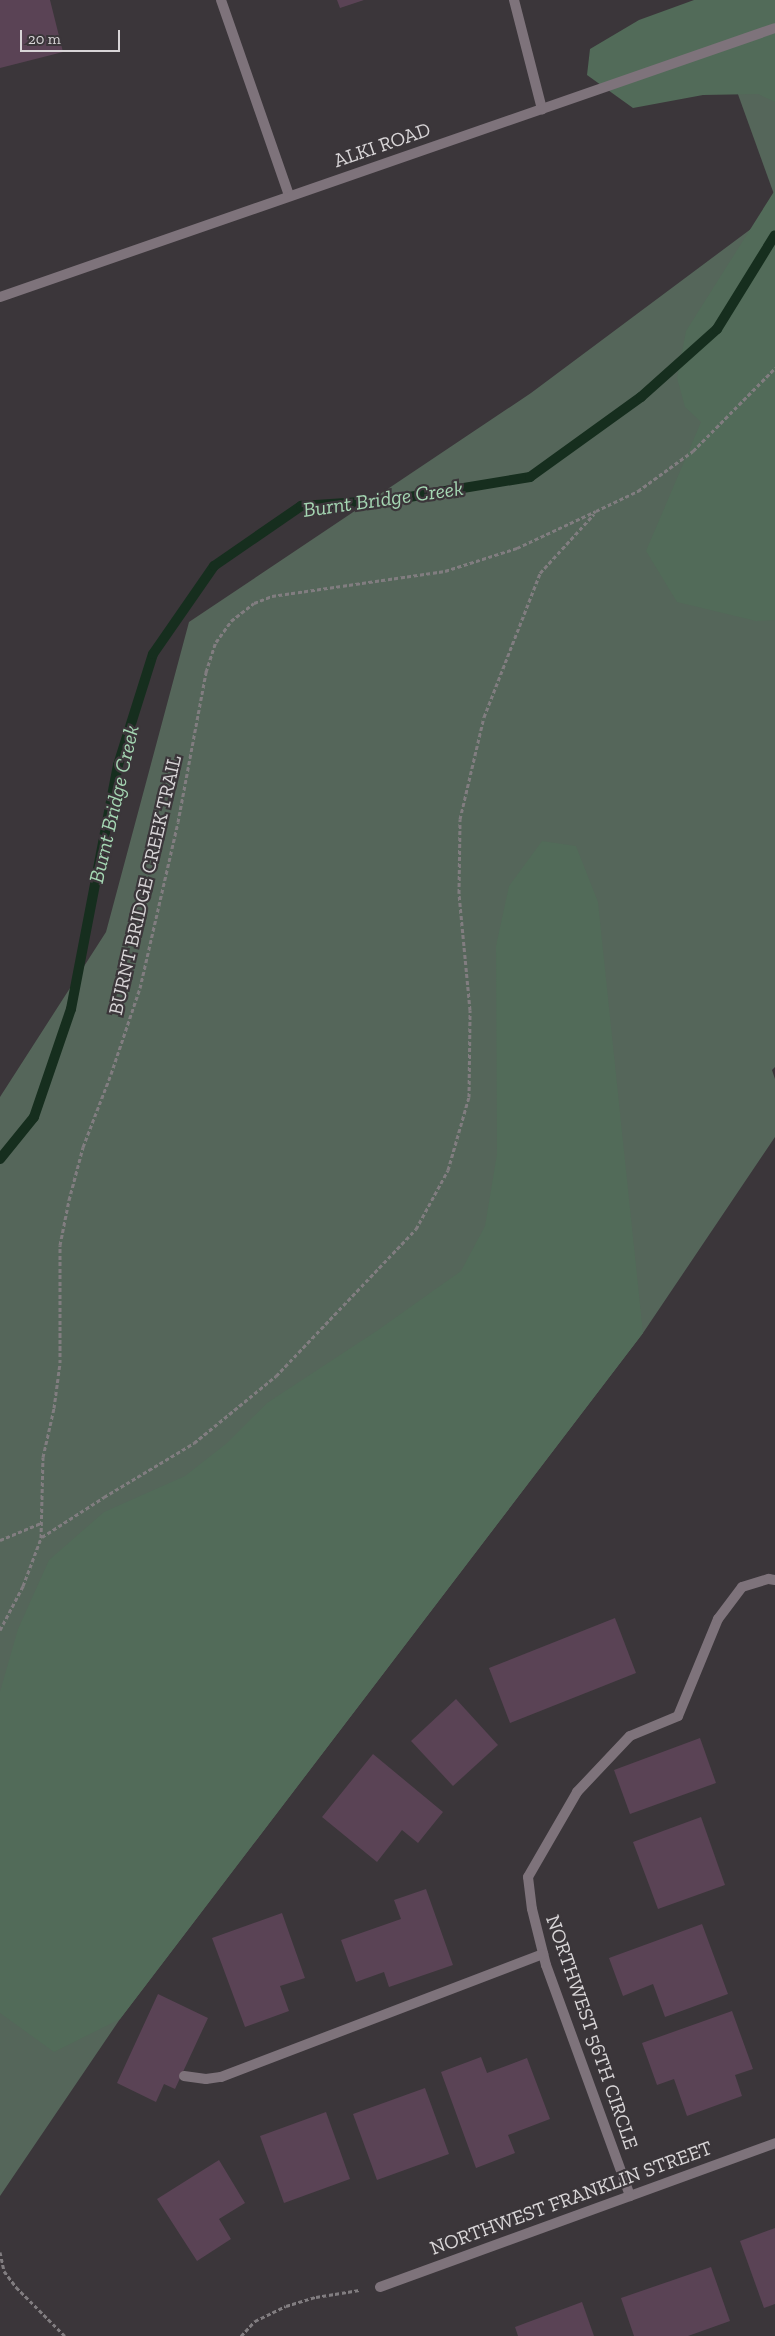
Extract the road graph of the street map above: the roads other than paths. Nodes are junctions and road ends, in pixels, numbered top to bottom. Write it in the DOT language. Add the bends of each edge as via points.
graph roads {
  1 [pos="221,0"];
  2 [pos="514,0"];
  3 [pos="775,28"];
  4 [pos="542,109"];
  5 [pos="289,195"];
  6 [pos="0,297"];
  7 [pos="775,1580"];
  8 [pos="543,1954"];
  9 [pos="184,2076"];
  10 [pos="775,2143"];
  11 [pos="630,2196"];
  12 [pos="380,2286"];
  1 -- 5 [label="street"];
  2 -- 4 [label="street"];
  3 -- 4 [label="street, ALKI ROAD"];
  4 -- 5 [label="street, ALKI ROAD"];
  5 -- 6 [label="street, ALKI ROAD"];
  7 -- 8 [label="street, NORTHWEST 56TH CIRCLE" via="742,1587 718,1619 678,1716 630,1736 577,1792 528,1877"];
  8 -- 9 [label="street" via="221,2077"];
  8 -- 11 [label="street, NORTHWEST 56TH CIRCLE"];
  10 -- 11 [label="street, NORTHWEST FRANKLIN STREET"];
  11 -- 12 [label="street, NORTHWEST FRANKLIN STREET"];
}
